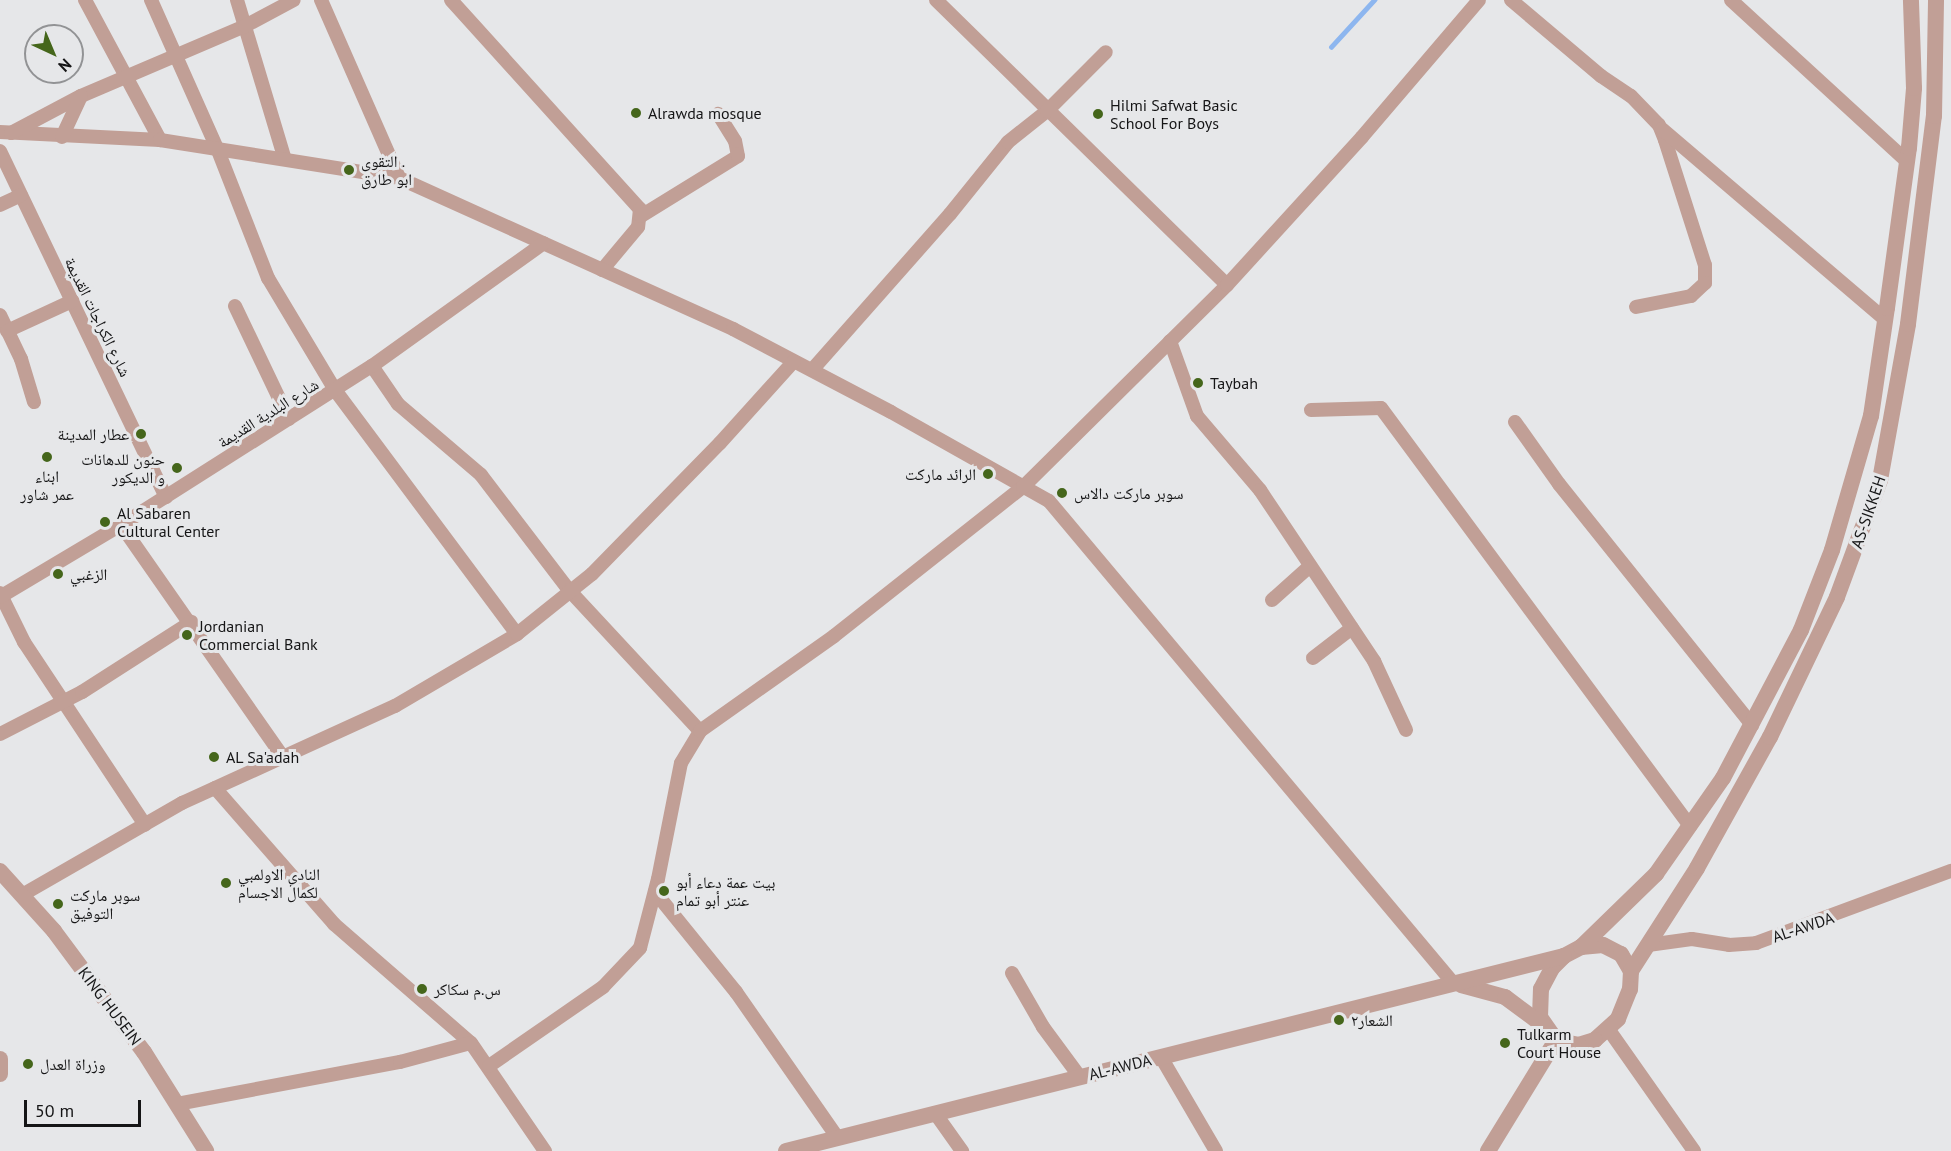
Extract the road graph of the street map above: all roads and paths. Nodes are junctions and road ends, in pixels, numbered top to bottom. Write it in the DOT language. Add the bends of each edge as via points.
graph roads {
  1 [pos="85,0"];
  2 [pos="151,0"];
  3 [pos="237,0"];
  4 [pos="294,0"];
  5 [pos="321,0"];
  6 [pos="451,0"];
  7 [pos="936,0"];
  8 [pos="1479,0"];
  9 [pos="1511,0"];
  10 [pos="1731,0"];
  11 [pos="1906,0"];
  12 [pos="1911,0"];
  13 [pos="1936,0"];
  14 [pos="245,26"];
  15 [pos="1106,52"];
  16 [pos="174,53"];
  17 [pos="126,77"];
  18 [pos="81,96"];
  19 [pos="1047,111"];
  20 [pos="718,114"];
  21 [pos="1659,125"];
  22 [pos="5,133"];
  23 [pos="62,137"];
  24 [pos="160,140"];
  25 [pos="217,148"];
  26 [pos="0,151"];
  27 [pos="284,157"];
  28 [pos="1904,158"];
  29 [pos="399,178"];
  30 [pos="21,195"];
  31 [pos="0,205"];
  32 [pos="640,216"];
  33 [pos="544,243"];
  34 [pos="602,270"];
  35 [pos="1227,285"];
  36 [pos="72,301"];
  37 [pos="235,306"];
  38 [pos="1636,306"];
  39 [pos="0,315"];
  40 [pos="1886,320"];
  41 [pos="7,331"];
  42 [pos="1170,341"];
  43 [pos="794,361"];
  44 [pos="372,366"];
  45 [pos="812,370"];
  46 [pos="334,390"];
  47 [pos="34,402"];
  48 [pos="1311,410"];
  49 [pos="289,418"];
  50 [pos="1515,422"];
  51 [pos="1023,487"];
  52 [pos="166,497"];
  53 [pos="121,525"];
  54 [pos="1310,566"];
  55 [pos="569,590"];
  56 [pos="0,595"];
  57 [pos="1272,600"];
  58 [pos="191,622"];
  59 [pos="1352,628"];
  60 [pos="517,634"];
  61 [pos="1313,658"];
  62 [pos="63,701"];
  63 [pos="1752,725"];
  64 [pos="1406,730"];
  65 [pos="700,731"];
  66 [pos="0,734"];
  67 [pos="283,757"];
  68 [pos="215,788"];
  69 [pos="145,825"];
  70 [pos="1690,826"];
  71 [pos="0,871"];
  72 [pos="1951,871"];
  73 [pos="655,892"];
  74 [pos="22,895"];
  75 [pos="1648,945"];
  76 [pos="1581,947"];
  77 [pos="1564,956"];
  78 [pos="1631,971"];
  79 [pos="1012,973"];
  80 [pos="1454,984"];
  81 [pos="1545,1026"];
  82 [pos="1609,1030"];
  83 [pos="1556,1040"];
  84 [pos="471,1043"];
  85 [pos="1161,1057"];
  86 [pos="0,1059"];
  87 [pos="489,1066"];
  88 [pos="0,1074"];
  89 [pos="1080,1077"];
  90 [pos="177,1104"];
  91 [pos="935,1113"];
  92 [pos="837,1137"];
  93 [pos="206,1151"];
  94 [pos="545,1151"];
  95 [pos="786,1151"];
  96 [pos="962,1151"];
  97 [pos="1216,1151"];
  98 [pos="1488,1151"];
  99 [pos="1694,1151"];
  1 -- 17 [label="street"];
  2 -- 16 [label="street"];
  3 -- 14 [label="street"];
  4 -- 14 [label="street"];
  5 -- 29 [label="street"];
  6 -- 32 [label="street" via="636,203"];
  7 -- 19 [label="street"];
  8 -- 35 [label="street" via="1362,137"];
  9 -- 21 [label="street" via="1601,76 1631,96"];
  10 -- 28 [label="street"];
  11 -- 28 [label="street" via="1909,63"];
  12 -- 28 [label="street, AS-SIKKEH" via="1914,88"];
  13 -- 75 [label="street, AS-SIKKEH" via="1934,116 1926,187 1908,324 1880,480 1837,597 1770,737 1697,868"];
  14 -- 16 [label="street"];
  14 -- 27 [label="street"];
  15 -- 19 [label="street"];
  16 -- 17 [label="street"];
  16 -- 25 [label="street"];
  17 -- 18 [label="street"];
  17 -- 24 [label="street"];
  18 -- 22 [label="street"];
  18 -- 23 [label="street"];
  19 -- 35 [label="street"];
  19 -- 45 [label="street" via="1008,142"];
  20 -- 32 [label="street" via="735,141 738,156"];
  21 -- 38 [label="street" via="1706,275 1705,283 1691,296"];
  21 -- 40 [label="street"];
  22 -- 23 [label="street"];
  23 -- 24 [label="street"];
  24 -- 25 [label="street"];
  25 -- 27 [label="street"];
  25 -- 46 [label="street" via="268,278"];
  26 -- 30 [label="street, شارع الكراجات القديمة"];
  27 -- 29 [label="street"];
  28 -- 40 [label="street, AS-SIKKEH"];
  29 -- 33 [label="street"];
  30 -- 31 [label="street"];
  30 -- 36 [label="street, شارع الكراجات القديمة"];
  32 -- 34 [label="street" via="638,227"];
  33 -- 34 [label="street"];
  33 -- 44 [label="street, شارع البلدية القديمة"];
  34 -- 43 [label="street"];
  35 -- 42 [label="street"];
  36 -- 41 [label="street"];
  36 -- 52 [label="street, شارع الكراجات القديمة"];
  37 -- 49 [label="street"];
  39 -- 41 [label="street"];
  40 -- 63 [label="street, AS-SIKKEH" via="1871,416 1832,550 1800,630"];
  41 -- 47 [label="street" via="21,359"];
  42 -- 51 [label="street"];
  42 -- 54 [label="street" via="1197,416 1260,490"];
  43 -- 45 [label="street"];
  43 -- 55 [label="street" via="592,574"];
  44 -- 46 [label="street, شارع البلدية القديمة"];
  44 -- 55 [label="street" via="398,404 495,490"];
  45 -- 51 [label="street"];
  46 -- 49 [label="street, شارع البلدية القديمة"];
  46 -- 60 [label="street"];
  48 -- 70 [label="street" via="1381,408"];
  49 -- 52 [label="street, شارع البلدية القديمة"];
  50 -- 63 [label="street" via="1559,484"];
  51 -- 65 [label="street" via="834,636"];
  51 -- 80 [label="street" via="1049,501"];
  52 -- 53 [label="street, شارع البلدية القديمة"];
  53 -- 56 [label="street, شارع البلدية القديمة"];
  53 -- 58 [label="street"];
  54 -- 57 [label="street"];
  54 -- 59 [label="street"];
  55 -- 60 [label="street"];
  55 -- 65 [label="street"];
  56 -- 62 [label="street" via="24,642"];
  58 -- 62 [label="street"];
  58 -- 67 [label="street"];
  59 -- 61 [label="street"];
  59 -- 64 [label="street" via="1374,661"];
  60 -- 67 [label="street" via="395,706"];
  62 -- 66 [label="street"];
  62 -- 69 [label="street"];
  63 -- 70 [label="street, AS-SIKKEH" via="1723,778"];
  65 -- 73 [label="street" via="681,763"];
  67 -- 68 [label="street"];
  68 -- 69 [label="street"];
  68 -- 84 [label="street" via="334,924"];
  69 -- 74 [label="street"];
  70 -- 76 [label="street, AS-SIKKEH" via="1656,874"];
  71 -- 74 [label="street, KING HUSEIN"];
  72 -- 75 [label="street, AL-AWDA" via="1756,943 1729,945 1692,939"];
  73 -- 87 [label="street" via="640,948 603,987"];
  73 -- 92 [label="street" via="736,992"];
  74 -- 90 [label="street, KING HUSEIN" via="54,931 144,1052"];
  75 -- 78 [label="street, AS-SIKKEH"];
  76 -- 77 [label="street"];
  76 -- 78 [label="street" via="1603,945 1621,954"];
  77 -- 80 [label="street, AL-AWDA"];
  77 -- 81 [label="street" via="1552,968 1540,995 1540,1017"];
  78 -- 82 [label="street" via="1630,989"];
  79 -- 89 [label="street" via="1043,1027"];
  80 -- 81 [label="street" via="1505,997"];
  80 -- 85 [label="street, AL-AWDA"];
  81 -- 83 [label="street"];
  82 -- 83 [label="street" via="1579,1045"];
  82 -- 99 [label="street"];
  83 -- 98 [label="street"];
  84 -- 87 [label="street"];
  84 -- 90 [label="street" via="400,1062"];
  85 -- 89 [label="street, AL-AWDA"];
  85 -- 97 [label="street"];
  86 -- 88 [label="street"];
  87 -- 94 [label="street"];
  89 -- 91 [label="street, AL-AWDA"];
  90 -- 93 [label="street, KING HUSEIN"];
  91 -- 92 [label="street, AL-AWDA"];
  91 -- 96 [label="street"];
  92 -- 95 [label="street, AL-AWDA"];
}
